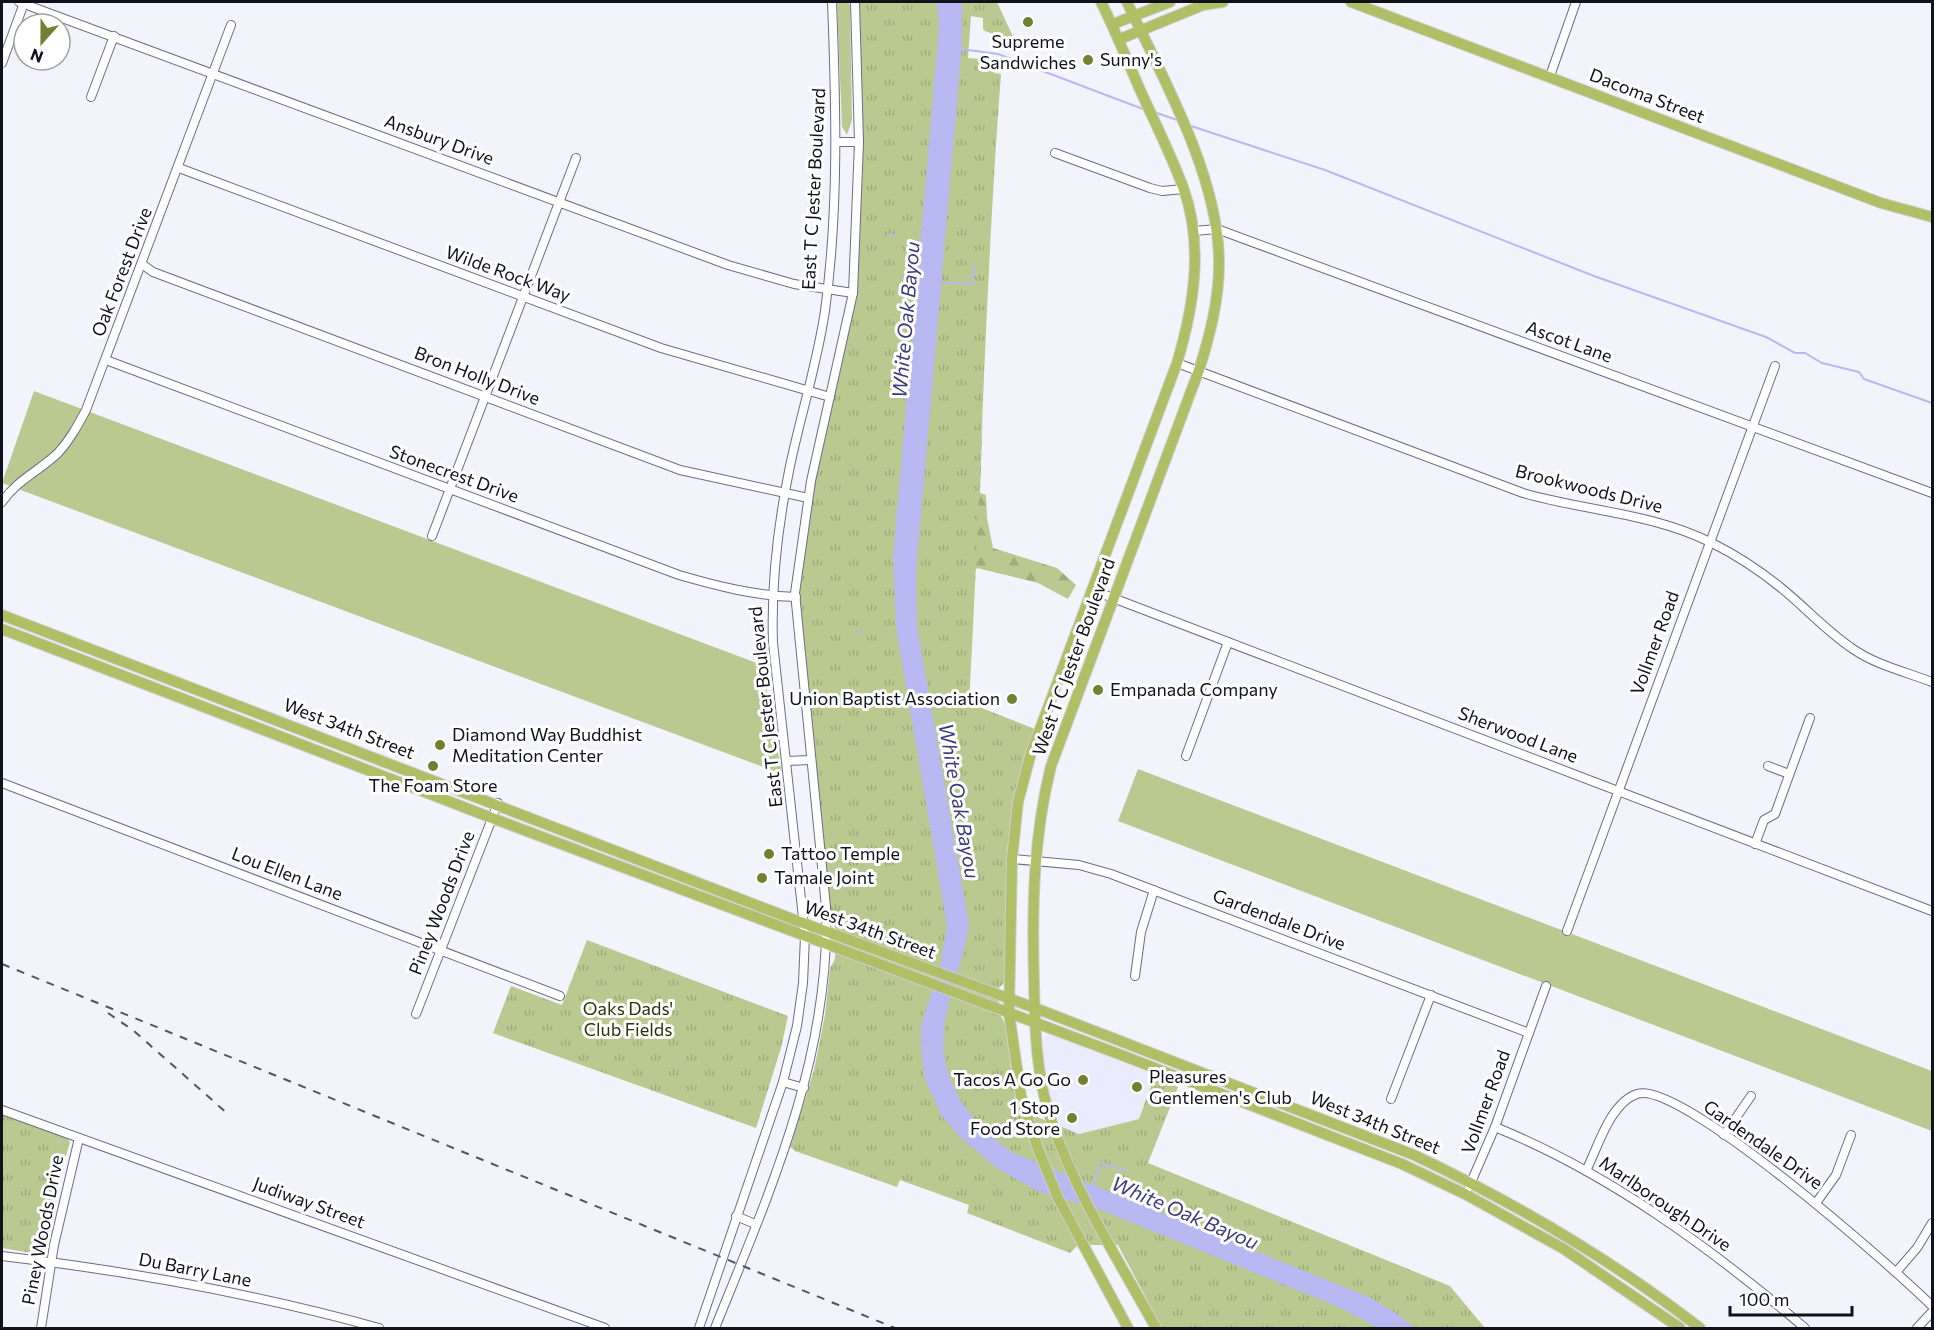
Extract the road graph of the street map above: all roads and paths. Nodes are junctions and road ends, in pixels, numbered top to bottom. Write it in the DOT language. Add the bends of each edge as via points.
graph roads {
  1 [pos="22,2"];
  2 [pos="832,2"];
  3 [pos="855,2"];
  4 [pos="1101,2"];
  5 [pos="1127,2"];
  6 [pos="1170,2"];
  7 [pos="1223,2"];
  8 [pos="1351,2"];
  9 [pos="1576,2"];
  10 [pos="1133,16"];
  11 [pos="1113,24"];
  12 [pos="231,25"];
  13 [pos="1140,30"];
  14 [pos="114,36"];
  15 [pos="1120,39"];
  16 [pos="2,63"];
  17 [pos="214,75"];
  18 [pos="1550,76"];
  19 [pos="91,96"];
  20 [pos="836,141"];
  21 [pos="859,142"];
  22 [pos="1055,153"];
  23 [pos="576,158"];
  24 [pos="179,168"];
  25 [pos="1184,189"];
  26 [pos="559,202"];
  27 [pos="1932,217"];
  28 [pos="1217,228"];
  29 [pos="1194,231"];
  30 [pos="142,264"];
  31 [pos="827,289"];
  32 [pos="853,293"];
  33 [pos="524,297"];
  34 [pos="106,360"];
  35 [pos="1177,363"];
  36 [pos="1775,366"];
  37 [pos="1198,370"];
  38 [pos="808,391"];
  39 [pos="830,397"];
  40 [pos="487,398"];
  41 [pos="1753,427"];
  42 [pos="450,491"];
  43 [pos="785,493"];
  44 [pos="1932,493"];
  45 [pos="808,498"];
  46 [pos="2,502"];
  47 [pos="432,536"];
  48 [pos="1710,542"];
  49 [pos="1092,590"];
  50 [pos="771,596"];
  51 [pos="796,597"];
  52 [pos="1114,598"];
  53 [pos="2,615"];
  54 [pos="2,628"];
  55 [pos="1228,642"];
  56 [pos="1932,682"];
  57 [pos="1810,718"];
  58 [pos="301,729"];
  59 [pos="296,742"];
  60 [pos="1186,756"];
  61 [pos="810,760"];
  62 [pos="787,761"];
  63 [pos="397,765"];
  64 [pos="1768,766"];
  65 [pos="1789,774"];
  66 [pos="392,779"];
  67 [pos="2,783"];
  68 [pos="1618,792"];
  69 [pos="498,803"];
  70 [pos="492,818"];
  71 [pos="1755,844"];
  72 [pos="1012,859"];
  73 [pos="1034,860"];
  74 [pos="676,873"];
  75 [pos="671,885"];
  76 [pos="1154,890"];
  77 [pos="1932,911"];
  78 [pos="802,922"];
  79 [pos="827,930"];
  80 [pos="1567,931"];
  81 [pos="805,936"];
  82 [pos="827,944"];
  83 [pos="442,950"];
  84 [pos="915,970"];
  85 [pos="1135,976"];
  86 [pos="1546,986"];
  87 [pos="1431,995"];
  88 [pos="560,996"];
  89 [pos="1010,999"];
  90 [pos="1035,1008"];
  91 [pos="1010,1013"];
  92 [pos="416,1014"];
  93 [pos="1035,1022"];
  94 [pos="1529,1033"];
  95 [pos="783,1082"];
  96 [pos="804,1088"];
  97 [pos="1752,1096"];
  98 [pos="1391,1100"];
  99 [pos="2,1110"];
  100 [pos="1052,1124"];
  101 [pos="1495,1127"];
  102 [pos="1032,1130"];
  103 [pos="1724,1135"];
  104 [pos="1851,1135"];
  105 [pos="79,1138"];
  106 [pos="1586,1171"];
  107 [pos="1472,1182"];
  108 [pos="1465,1194"];
  109 [pos="1816,1203"];
  110 [pos="735,1216"];
  111 [pos="1932,1223"];
  112 [pos="755,1224"];
  113 [pos="1570,1239"];
  114 [pos="1564,1249"];
  115 [pos="2,1256"];
  116 [pos="51,1262"];
  117 [pos="1897,1271"];
  118 [pos="1665,1301"];
  119 [pos="1932,1305"];
  120 [pos="1932,1312"];
  121 [pos="1659,1313"];
  122 [pos="41,1329"];
  123 [pos="379,1329"];
  124 [pos="605,1329"];
  125 [pos="699,1329"];
  126 [pos="715,1329"];
  127 [pos="1128,1329"];
  128 [pos="1156,1329"];
  129 [pos="1680,1329"];
  130 [pos="1700,1329"];
  131 [pos="1805,1329"];
  132 [pos="1917,1329"];
  1 -- 14 [label="street, Ansbury Drive"];
  1 -- 16 [label="street"];
  2 -- 20 [label="street, East T C Jester Boulevard"];
  3 -- 21 [label="street"];
  4 -- 11 [label="main road, West T C Jester Boulevard"];
  5 -- 10 [label="main road, West T C Jester Boulevard"];
  6 -- 10 [label="main road"];
  7 -- 13 [label="main road" via="1203,5"];
  8 -- 18 [label="main road, Dacoma Street"];
  9 -- 18 [label="street"];
  10 -- 11 [label="main road"];
  10 -- 13 [label="main road, West T C Jester Boulevard"];
  11 -- 15 [label="main road, West T C Jester Boulevard"];
  12 -- 17 [label="street, Oak Forest Drive"];
  13 -- 15 [label="main road"];
  13 -- 28 [label="main road, West T C Jester Boulevard" via="1205,176"];
  14 -- 17 [label="street, Ansbury Drive"];
  14 -- 19 [label="street"];
  15 -- 25 [label="main road, West T C Jester Boulevard"];
  17 -- 24 [label="street, Oak Forest Drive"];
  17 -- 26 [label="street, Ansbury Drive"];
  18 -- 27 [label="main road, Dacoma Street" via="1881,203"];
  20 -- 21 [label="street"];
  20 -- 31 [label="street, East T C Jester Boulevard"];
  21 -- 32 [label="street"];
  22 -- 25 [label="street" via="1150,188"];
  23 -- 26 [label="street"];
  24 -- 30 [label="street, Oak Forest Drive"];
  24 -- 33 [label="street, Wilde Rock Way"];
  25 -- 29 [label="main road, West T C Jester Boulevard"];
  26 -- 31 [label="street, Ansbury Drive" via="761,277"];
  26 -- 33 [label="street"];
  28 -- 29 [label="street, Ascot Lane"];
  28 -- 37 [label="main road, West T C Jester Boulevard" via="1218,297"];
  28 -- 41 [label="street, Ascot Lane"];
  29 -- 35 [label="main road, West T C Jester Boulevard" via="1188,325"];
  30 -- 34 [label="street, Oak Forest Drive"];
  30 -- 40 [label="street, Bron Holly Drive" via="153,272"];
  31 -- 32 [label="street, Ansbury Drive"];
  31 -- 38 [label="street, East T C Jester Boulevard"];
  32 -- 39 [label="street"];
  33 -- 38 [label="street, Wilde Rock Way" via="661,348"];
  33 -- 40 [label="street"];
  34 -- 42 [label="street, Stonecrest Drive"];
  34 -- 46 [label="street, Oak Forest Drive" via="74,433 57,454 10,490"];
  35 -- 37 [label="street, Brookwoods Drive"];
  35 -- 49 [label="main road, West T C Jester Boulevard"];
  36 -- 41 [label="street, Vollmer Road"];
  37 -- 48 [label="street, Brookwoods Drive" via="1523,493 1630,514"];
  37 -- 52 [label="main road, West T C Jester Boulevard"];
  38 -- 39 [label="street, Wilde Rock Way"];
  38 -- 43 [label="street, East T C Jester Boulevard"];
  39 -- 45 [label="street"];
  40 -- 42 [label="street"];
  40 -- 43 [label="street, Bron Holly Drive" via="680,470"];
  41 -- 44 [label="street, Ascot Lane"];
  41 -- 48 [label="street, Vollmer Road"];
  42 -- 47 [label="street"];
  42 -- 50 [label="street, Stonecrest Drive" via="679,575"];
  43 -- 45 [label="street, Bron Holly Drive"];
  43 -- 50 [label="street, East T C Jester Boulevard"];
  45 -- 51 [label="street"];
  48 -- 56 [label="street, Brookwoods Drive" via="1780,588 1855,651"];
  48 -- 68 [label="street, Vollmer Road"];
  49 -- 52 [label="street, Sherwood Lane"];
  49 -- 72 [label="main road, West T C Jester Boulevard" via="1031,753 1018,802"];
  50 -- 51 [label="street, Stonecrest Drive"];
  50 -- 62 [label="street, East T C Jester Boulevard"];
  51 -- 61 [label="street"];
  52 -- 55 [label="street, Sherwood Lane"];
  52 -- 73 [label="main road, West T C Jester Boulevard" via="1051,766"];
  53 -- 58 [label="main road, West 34th Street"];
  54 -- 59 [label="main road, West 34th Street"];
  55 -- 60 [label="street"];
  55 -- 68 [label="street, Sherwood Lane"];
  57 -- 65 [label="street"];
  58 -- 59 [label="main road"];
  58 -- 63 [label="main road, West 34th Street"];
  59 -- 66 [label="main road, West 34th Street"];
  61 -- 62 [label="street"];
  61 -- 79 [label="street"];
  62 -- 78 [label="street, East T C Jester Boulevard"];
  63 -- 66 [label="main road"];
  63 -- 69 [label="main road, West 34th Street"];
  64 -- 65 [label="street"];
  65 -- 71 [label="street" via="1775,814 1764,820"];
  66 -- 70 [label="main road, West 34th Street"];
  67 -- 83 [label="street, Lou Ellen Lane"];
  68 -- 71 [label="street, Sherwood Lane"];
  68 -- 80 [label="street, Vollmer Road"];
  69 -- 70 [label="street, Piney Woods Drive"];
  69 -- 74 [label="main road, West 34th Street"];
  70 -- 75 [label="main road, West 34th Street"];
  70 -- 83 [label="street, Piney Woods Drive"];
  71 -- 77 [label="street, Sherwood Lane"];
  72 -- 73 [label="street, Gardendale Drive"];
  72 -- 89 [label="main road, West T C Jester Boulevard"];
  73 -- 76 [label="street, Gardendale Drive" via="1079,865"];
  73 -- 90 [label="main road, West T C Jester Boulevard"];
  74 -- 75 [label="main road"];
  74 -- 78 [label="main road, West 34th Street"];
  75 -- 81 [label="main road, West 34th Street"];
  76 -- 85 [label="street" via="1141,932"];
  76 -- 87 [label="street, Gardendale Drive"];
  78 -- 79 [label="main road, West 34th Street"];
  78 -- 81 [label="street, East T C Jester Boulevard"];
  79 -- 82 [label="street"];
  79 -- 84 [label="main road, West 34th Street"];
  81 -- 82 [label="main road, West 34th Street"];
  81 -- 95 [label="street, East T C Jester Boulevard" via="797,1026"];
  82 -- 84 [label="main road, West 34th Street"];
  82 -- 96 [label="street" via="818,1023"];
  83 -- 88 [label="street, Lou Ellen Lane"];
  83 -- 92 [label="street, Piney Woods Drive"];
  84 -- 89 [label="main road, West 34th Street"];
  84 -- 91 [label="main road, West 34th Street"];
  86 -- 94 [label="street, Vollmer Road"];
  87 -- 94 [label="street, Gardendale Drive"];
  87 -- 98 [label="street"];
  89 -- 90 [label="main road, West 34th Street"];
  89 -- 91 [label="main road, West T C Jester Boulevard"];
  90 -- 93 [label="main road, West T C Jester Boulevard"];
  90 -- 107 [label="main road, West 34th Street" via="1368,1136"];
  91 -- 93 [label="main road, West 34th Street"];
  91 -- 102 [label="main road, West T C Jester Boulevard" via="1021,1096"];
  93 -- 100 [label="main road, West T C Jester Boulevard" via="1038,1066"];
  93 -- 108 [label="main road, West 34th Street" via="1353,1145"];
  94 -- 101 [label="street, Vollmer Road"];
  95 -- 96 [label="street"];
  95 -- 110 [label="street, East T C Jester Boulevard"];
  96 -- 112 [label="street"];
  97 -- 103 [label="street"];
  99 -- 105 [label="street, Judiway Street"];
  100 -- 102 [label="main road"];
  100 -- 128 [label="main road, West T C Jester Boulevard" via="1068,1166"];
  101 -- 106 [label="street, Marlborough Drive" via="1550,1150"];
  101 -- 107 [label="street, Vollmer Road"];
  102 -- 127 [label="main road, West T C Jester Boulevard" via="1071,1221"];
  103 -- 106 [label="street, Gardendale Drive" via="1664,1097 1639,1093 1619,1104"];
  103 -- 109 [label="street, Gardendale Drive"];
  104 -- 109 [label="street" via="1836,1175"];
  105 -- 116 [label="street, Piney Woods Drive"];
  105 -- 124 [label="street, Judiway Street"];
  106 -- 131 [label="street, Marlborough Drive" via="1702,1247"];
  107 -- 108 [label="street, Vollmer Road"];
  107 -- 113 [label="main road, West 34th Street"];
  108 -- 114 [label="main road, West 34th Street"];
  109 -- 117 [label="street, Gardendale Drive"];
  110 -- 112 [label="street"];
  110 -- 125 [label="street, East T C Jester Boulevard"];
  111 -- 117 [label="street"];
  112 -- 126 [label="street"];
  113 -- 114 [label="main road"];
  113 -- 118 [label="main road, West 34th Street"];
  114 -- 121 [label="main road, West 34th Street"];
  115 -- 116 [label="street, Du Barry Lane"];
  116 -- 122 [label="street, Piney Woods Drive"];
  116 -- 123 [label="street, Du Barry Lane" via="236,1294 319,1311"];
  117 -- 119 [label="street, Gardendale Drive"];
  118 -- 121 [label="main road"];
  118 -- 130 [label="main road, West 34th Street"];
  120 -- 132 [label="street"];
  121 -- 129 [label="main road, West 34th Street"];
}
